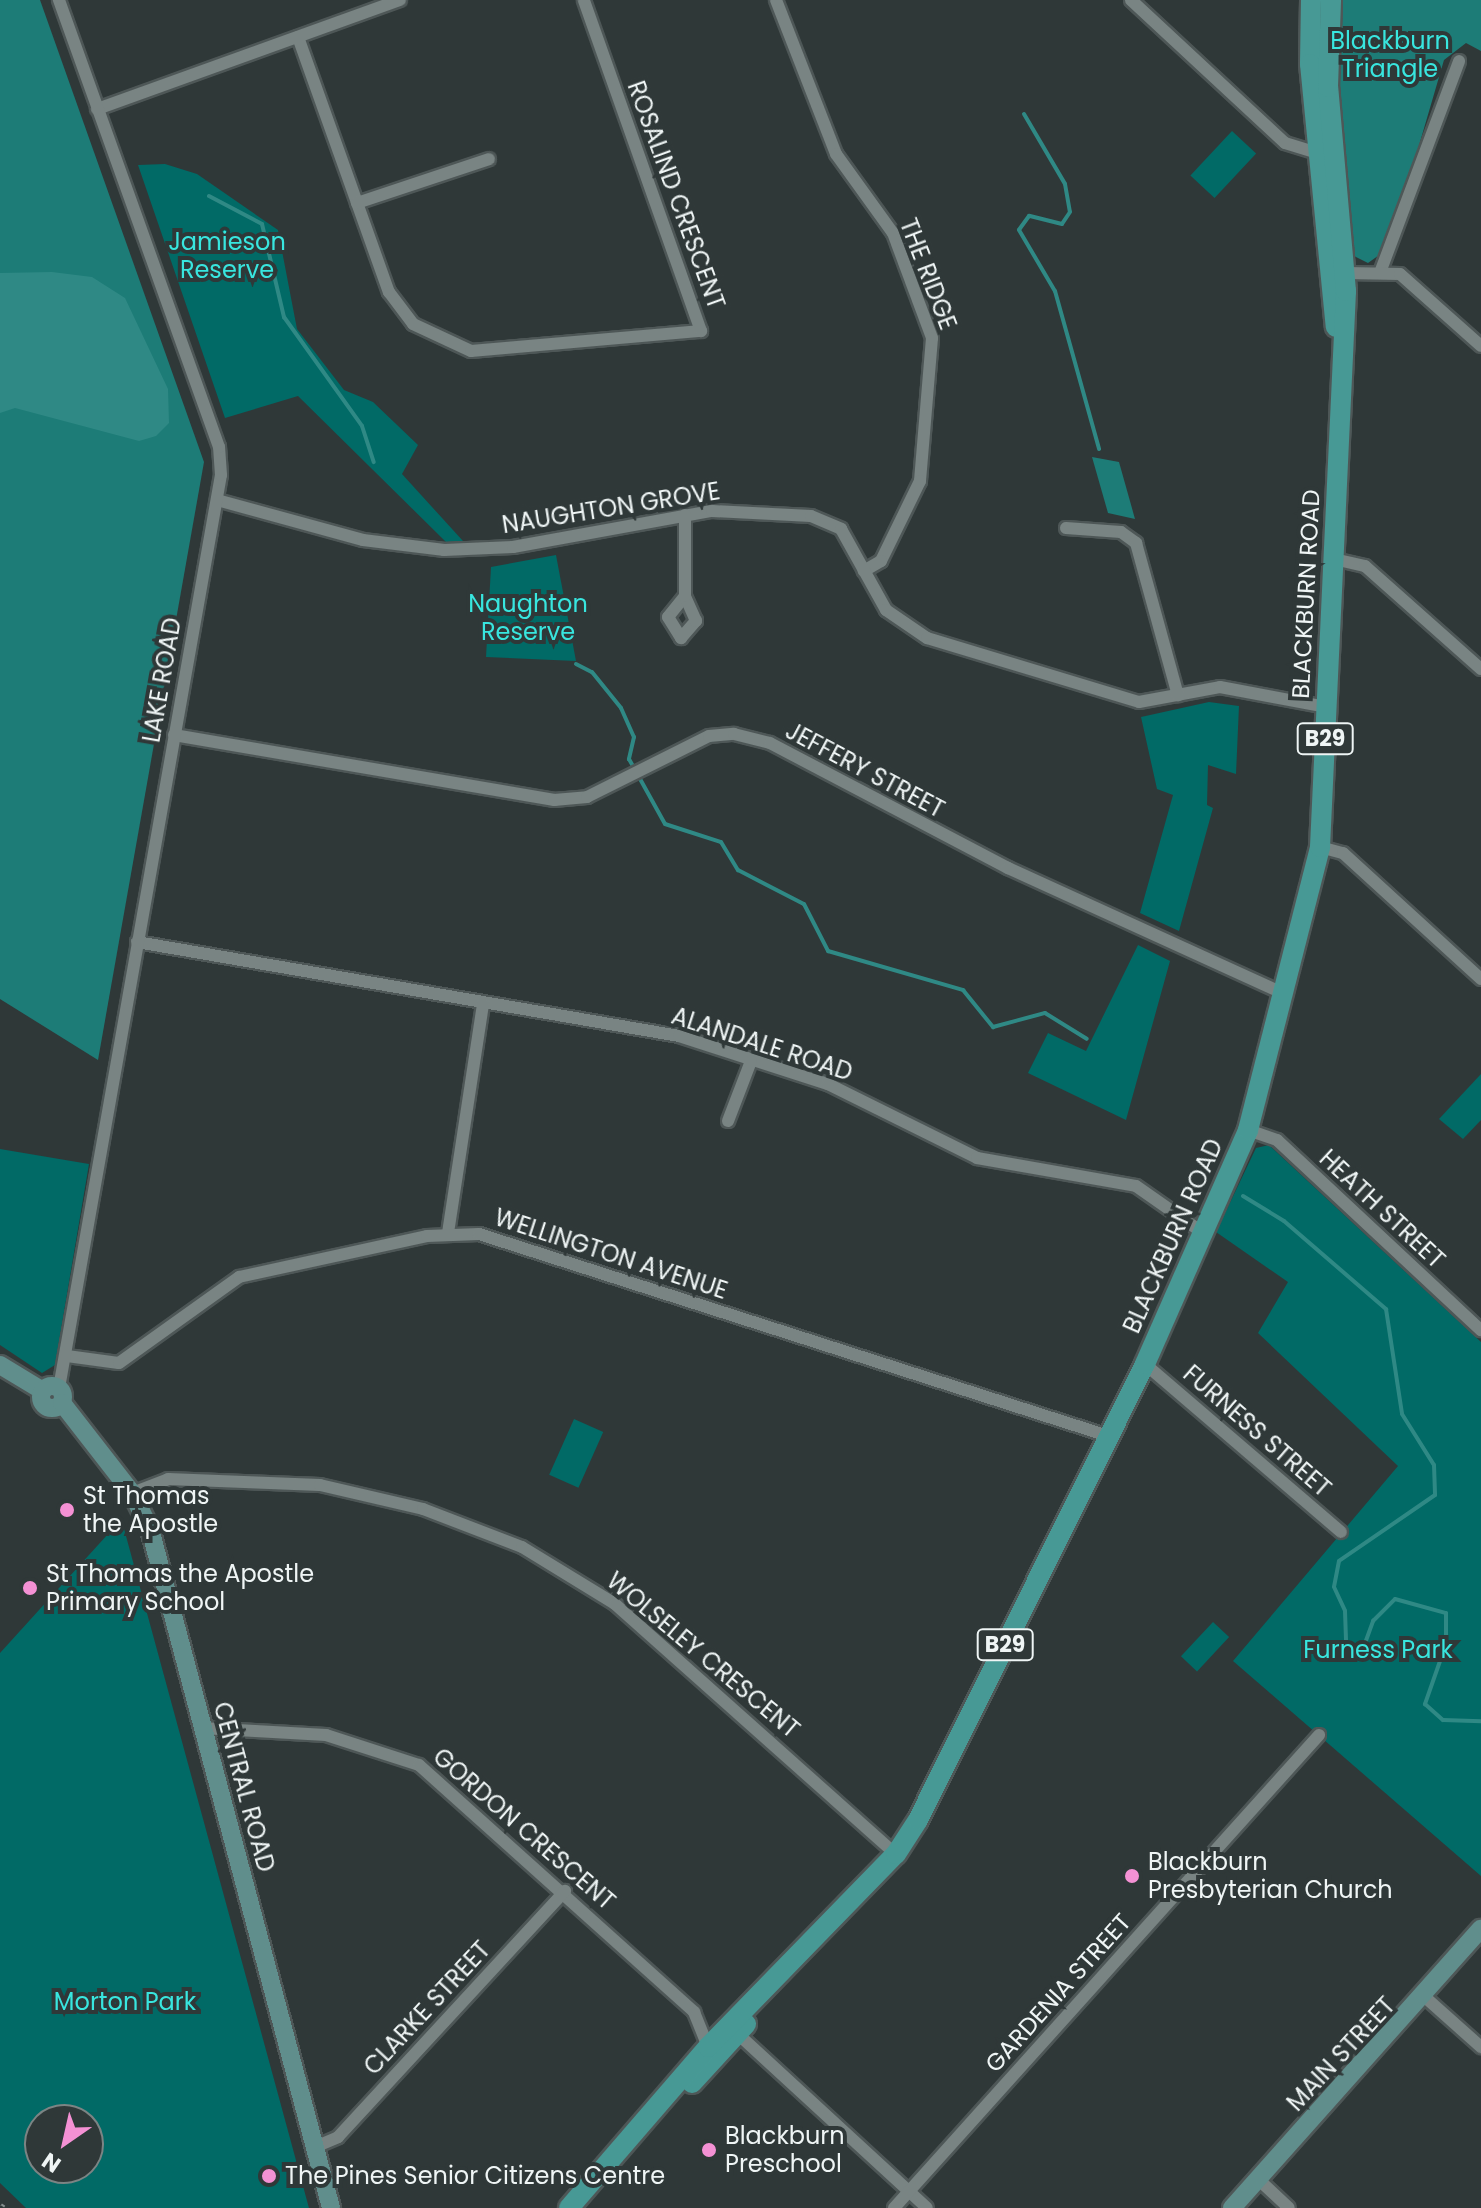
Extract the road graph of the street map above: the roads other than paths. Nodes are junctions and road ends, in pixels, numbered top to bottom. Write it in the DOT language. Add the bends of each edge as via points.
graph roads {
  1 [pos="59,0"];
  2 [pos="400,0"];
  3 [pos="584,0"];
  4 [pos="776,0"];
  5 [pos="1131,0"];
  6 [pos="1311,0"];
  7 [pos="1331,0"];
  8 [pos="298,37"];
  9 [pos="1459,61"];
  10 [pos="97,109"];
  11 [pos="1325,153"];
  12 [pos="489,159"];
  13 [pos="1339,201"];
  14 [pos="357,203"];
  15 [pos="1324,239"];
  16 [pos="1381,270"];
  17 [pos="1337,274"];
  18 [pos="1481,346"];
  19 [pos="217,500"];
  20 [pos="685,515"];
  21 [pos="1066,528"];
  22 [pos="1334,559"];
  23 [pos="864,571"];
  24 [pos="685,596"];
  25 [pos="1481,669"];
  26 [pos="1178,695"];
  27 [pos="1327,707"];
  28 [pos="174,735"];
  29 [pos="1320,847"];
  30 [pos="137,942"];
  31 [pos="1481,979"];
  32 [pos="1282,993"];
  33 [pos="483,1004"];
  34 [pos="751,1061"];
  35 [pos="728,1121"];
  36 [pos="1248,1130"];
  37 [pos="448,1233"];
  38 [pos="1206,1235"];
  39 [pos="1481,1330"];
  40 [pos="67,1356"];
  41 [pos="1145,1364"];
  42 [pos="0,1365"];
  43 [pos="54,1394"];
  44 [pos="1108,1436"];
  45 [pos="132,1493"];
  46 [pos="1341,1532"];
  47 [pos="202,1728"];
  48 [pos="1319,1735"];
  49 [pos="896,1854"];
  50 [pos="565,1891"];
  51 [pos="1481,1929"];
  52 [pos="1426,1998"];
  53 [pos="694,2012"];
  54 [pos="726,2032"];
  55 [pos="1481,2047"];
  56 [pos="656,2114"];
  57 [pos="315,2147"];
  58 [pos="1258,2179"];
  59 [pos="909,2192"];
  60 [pos="331,2208"];
  61 [pos="569,2208"];
  62 [pos="894,2208"];
  63 [pos="927,2208"];
  64 [pos="1232,2208"];
  65 [pos="1289,2208"];
  1 -- 10 [label="street, LAKE ROAD"];
  2 -- 8 [label="street"];
  3 -- 14 [label="street, ROSALIND CRESCENT" via="701,331 471,351 446,344 413,324 389,292"];
  4 -- 23 [label="street, THE RIDGE" via="836,154 893,233 932,338 920,481 881,561"];
  5 -- 11 [label="street" via="1285,143"];
  6 -- 11 [label="main road, BLACKBURN ROAD / B29"];
  7 -- 11 [label="main road, BLACKBURN ROAD / B29"];
  8 -- 10 [label="street"];
  8 -- 14 [label="street, ROSALIND CRESCENT"];
  9 -- 16 [label="street"];
  10 -- 19 [label="street, LAKE ROAD" via="219,447"];
  11 -- 13 [label="main road, BLACKBURN ROAD / B29"];
  11 -- 15 [label="main road, BLACKBURN ROAD / B29"];
  12 -- 14 [label="street"];
  13 -- 15 [label="main road"];
  13 -- 17 [label="main road, BLACKBURN ROAD / B29"];
  15 -- 17 [label="main road, BLACKBURN ROAD / B29"];
  16 -- 17 [label="street"];
  16 -- 18 [label="street" via="1400,274"];
  17 -- 22 [label="main road, BLACKBURN ROAD / B29" via="1341,363"];
  19 -- 20 [label="street, NAUGHTON GROVE" via="363,540 444,550 513,547"];
  19 -- 28 [label="street, LAKE ROAD"];
  20 -- 23 [label="street, NAUGHTON GROVE" via="743,510 825,520 848,536"];
  20 -- 24 [label="street"];
  21 -- 26 [label="street" via="1121,532 1136,543"];
  22 -- 25 [label="street" via="1365,566"];
  22 -- 27 [label="main road, BLACKBURN ROAD / B29"];
  23 -- 26 [label="street, NAUGHTON GROVE" via="874,595 909,631 1130,700"];
  26 -- 27 [label="street, NAUGHTON GROVE" via="1220,687"];
  27 -- 29 [label="main road, BLACKBURN ROAD / B29"];
  28 -- 30 [label="street, LAKE ROAD"];
  28 -- 32 [label="street, JEFFERY STREET" via="554,800 620,783 709,736 770,743 1008,868"];
  29 -- 31 [label="street" via="1343,853"];
  29 -- 32 [label="main road, BLACKBURN ROAD / B29"];
  30 -- 33 [label="street, ALANDALE ROAD"];
  30 -- 40 [label="street, LAKE ROAD"];
  32 -- 36 [label="main road, BLACKBURN ROAD / B29"];
  33 -- 34 [label="street, ALANDALE ROAD" via="679,1036"];
  33 -- 37 [label="street"];
  34 -- 35 [label="street"];
  34 -- 38 [label="street, ALANDALE ROAD" via="828,1084 977,1158 1136,1186"];
  36 -- 38 [label="main road, BLACKBURN ROAD / B29"];
  36 -- 39 [label="street, HEATH STREET" via="1277,1140"];
  37 -- 40 [label="street, WELLINGTON AVENUE" via="239,1277 119,1363"];
  37 -- 44 [label="street, WELLINGTON AVENUE" via="479,1234"];
  38 -- 41 [label="main road, BLACKBURN ROAD / B29"];
  40 -- 43 [label="street, LAKE ROAD"];
  41 -- 44 [label="main road, BLACKBURN ROAD / B29"];
  41 -- 46 [label="street, FURNESS STREET"];
  42 -- 43 [label="street, CENTRAL ROAD"];
  43 -- 45 [label="street, CENTRAL ROAD"];
  44 -- 49 [label="main road, BLACKBURN ROAD / B29"];
  45 -- 47 [label="street, CENTRAL ROAD" via="150,1529"];
  45 -- 49 [label="street, WOLSELEY CRESCENT" via="168,1479 320,1485 423,1509 522,1547 615,1604"];
  47 -- 50 [label="street, GORDON CRESCENT" via="326,1735 419,1765"];
  47 -- 57 [label="street, CENTRAL ROAD"];
  48 -- 59 [label="street, GARDENIA STREET"];
  49 -- 54 [label="main road, BLACKBURN ROAD / B29"];
  50 -- 53 [label="street, GORDON CRESCENT"];
  50 -- 57 [label="street, CLARKE STREET" via="338,2137"];
  51 -- 52 [label="street, MAIN STREET"];
  52 -- 55 [label="street"];
  52 -- 58 [label="street, MAIN STREET"];
  53 -- 54 [label="street, GORDON CRESCENT"];
  53 -- 54 [label="street, GORDON CRESCENT"];
  54 -- 56 [label="main road, BLACKBURN ROAD / B29"];
  54 -- 56 [label="main road, BLACKBURN ROAD / B29"];
  54 -- 59 [label="street"];
  56 -- 61 [label="main road, BLACKBURN ROAD / B29"];
  57 -- 60 [label="street, CENTRAL ROAD"];
  58 -- 64 [label="street, MAIN STREET"];
  58 -- 65 [label="street"];
  59 -- 62 [label="street, GARDENIA STREET"];
  59 -- 63 [label="street"];
}
